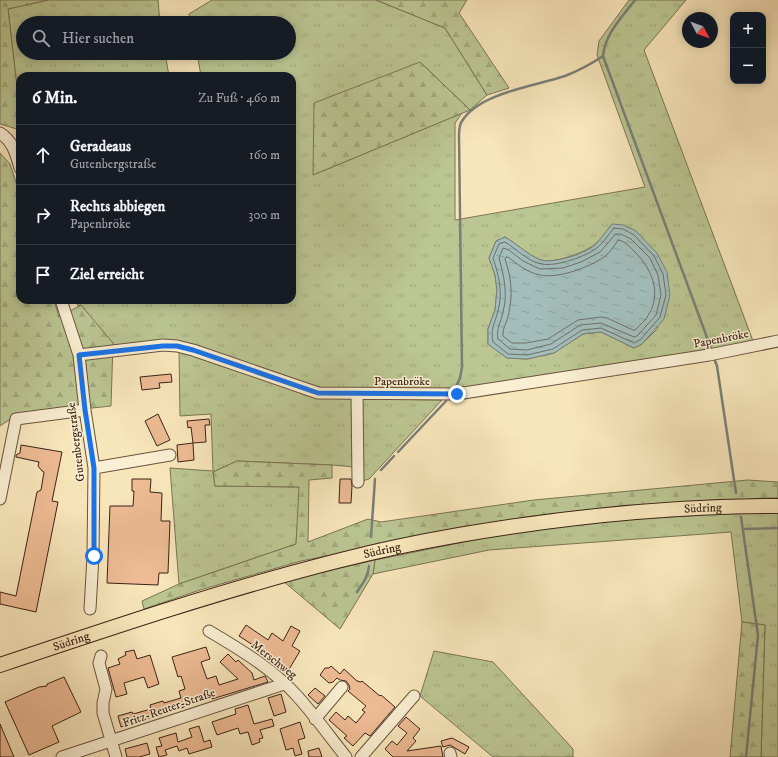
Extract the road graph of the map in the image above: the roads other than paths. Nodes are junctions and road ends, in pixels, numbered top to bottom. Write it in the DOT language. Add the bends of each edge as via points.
graph roads {
  1 [pos="0,133"];
  2 [pos="16,154"];
  3 [pos="62,304"];
  4 [pos="778,341"];
  5 [pos="79,355"];
  6 [pos="357,394"];
  7 [pos="85,410"];
  8 [pos="170,455"];
  9 [pos="94,468"];
  10 [pos="358,482"];
  11 [pos="0,499"];
  12 [pos="778,506"];
  13 [pos="90,609"];
  14 [pos="209,631"];
  15 [pos="101,656"];
  16 [pos="0,665"];
  17 [pos="284,684"];
  18 [pos="342,687"];
  19 [pos="414,696"];
  20 [pos="315,718"];
  21 [pos="112,742"];
  22 [pos="62,757"];
  23 [pos="116,757"];
  24 [pos="346,757"];
  25 [pos="361,757"];
  1 -- 2 [label="street" via="11,143"];
  3 -- 5 [label="street, Gutenbergstraße"];
  4 -- 6 [label="street, Papenbröke" via="714,354 457,394"];
  5 -- 6 [label="street, Papenbröke" via="177,346 318,393"];
  5 -- 7 [label="street, Gutenbergstraße"];
  6 -- 10 [label="street"];
  7 -- 9 [label="street, Gutenbergstraße"];
  7 -- 11 [label="street" via="16,419"];
  8 -- 9 [label="street"];
  9 -- 13 [label="street, Gutenbergstraße" via="94,556"];
  12 -- 16 [label="main road, Südring" via="588,516 499,528 413,544 342,559 196,600"];
  14 -- 17 [label="street, Merschweg" via="253,658"];
  15 -- 21 [label="street" via="99,663 106,689 103,713"];
  17 -- 20 [label="street, Merschweg" via="298,696"];
  17 -- 21 [label="street, Fritz-Reuter-Straße"];
  18 -- 20 [label="street"];
  19 -- 25 [label="street"];
  20 -- 24 [label="street, Merschweg"];
  21 -- 22 [label="street, Fritz-Reuter-Straße"];
  21 -- 23 [label="street"];
}
